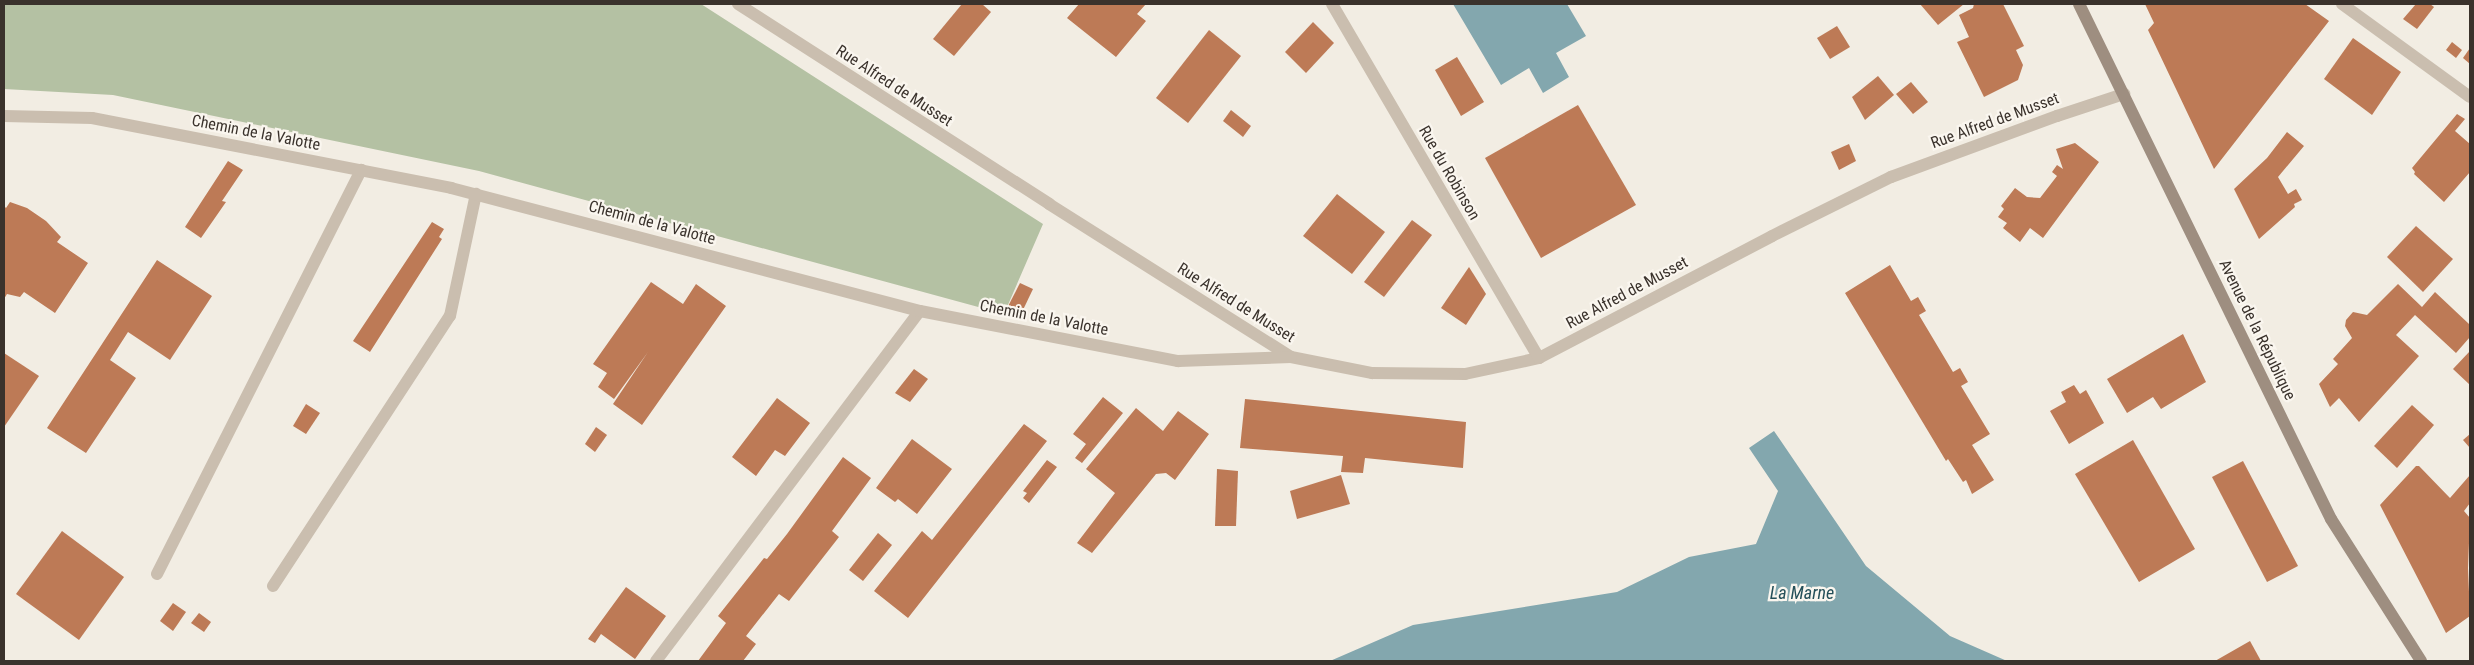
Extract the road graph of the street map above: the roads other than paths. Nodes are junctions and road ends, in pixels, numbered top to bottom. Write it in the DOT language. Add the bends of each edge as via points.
graph roads {
  1 [pos="738,4"];
  2 [pos="1332,4"];
  3 [pos="2079,4"];
  4 [pos="2342,4"];
  5 [pos="2124,94"];
  6 [pos="2470,96"];
  7 [pos="4,116"];
  8 [pos="361,170"];
  9 [pos="476,194"];
  10 [pos="920,310"];
  11 [pos="1291,357"];
  12 [pos="1539,358"];
  13 [pos="157,574"];
  14 [pos="273,586"];
  15 [pos="656,661"];
  16 [pos="2421,661"];
  1 -- 11 [label="street, Rue Alfred de Musset"];
  2 -- 12 [label="street, Rue du Robinson"];
  3 -- 5 [label="main road, Avenue de la République"];
  4 -- 6 [label="street"];
  5 -- 12 [label="street, Rue Alfred de Musset" via="1891,177"];
  5 -- 16 [label="main road, Avenue de la République" via="2331,519"];
  7 -- 8 [label="street, Chemin de la Valotte" via="92,118"];
  8 -- 9 [label="street, Chemin de la Valotte"];
  8 -- 13 [label="street"];
  9 -- 10 [label="street, Chemin de la Valotte"];
  9 -- 14 [label="street" via="450,316"];
  10 -- 11 [label="street, Chemin de la Valotte" via="1178,361"];
  10 -- 15 [label="street"];
  11 -- 12 [label="street, Rue Alfred de Musset" via="1372,373 1465,374"];
}
